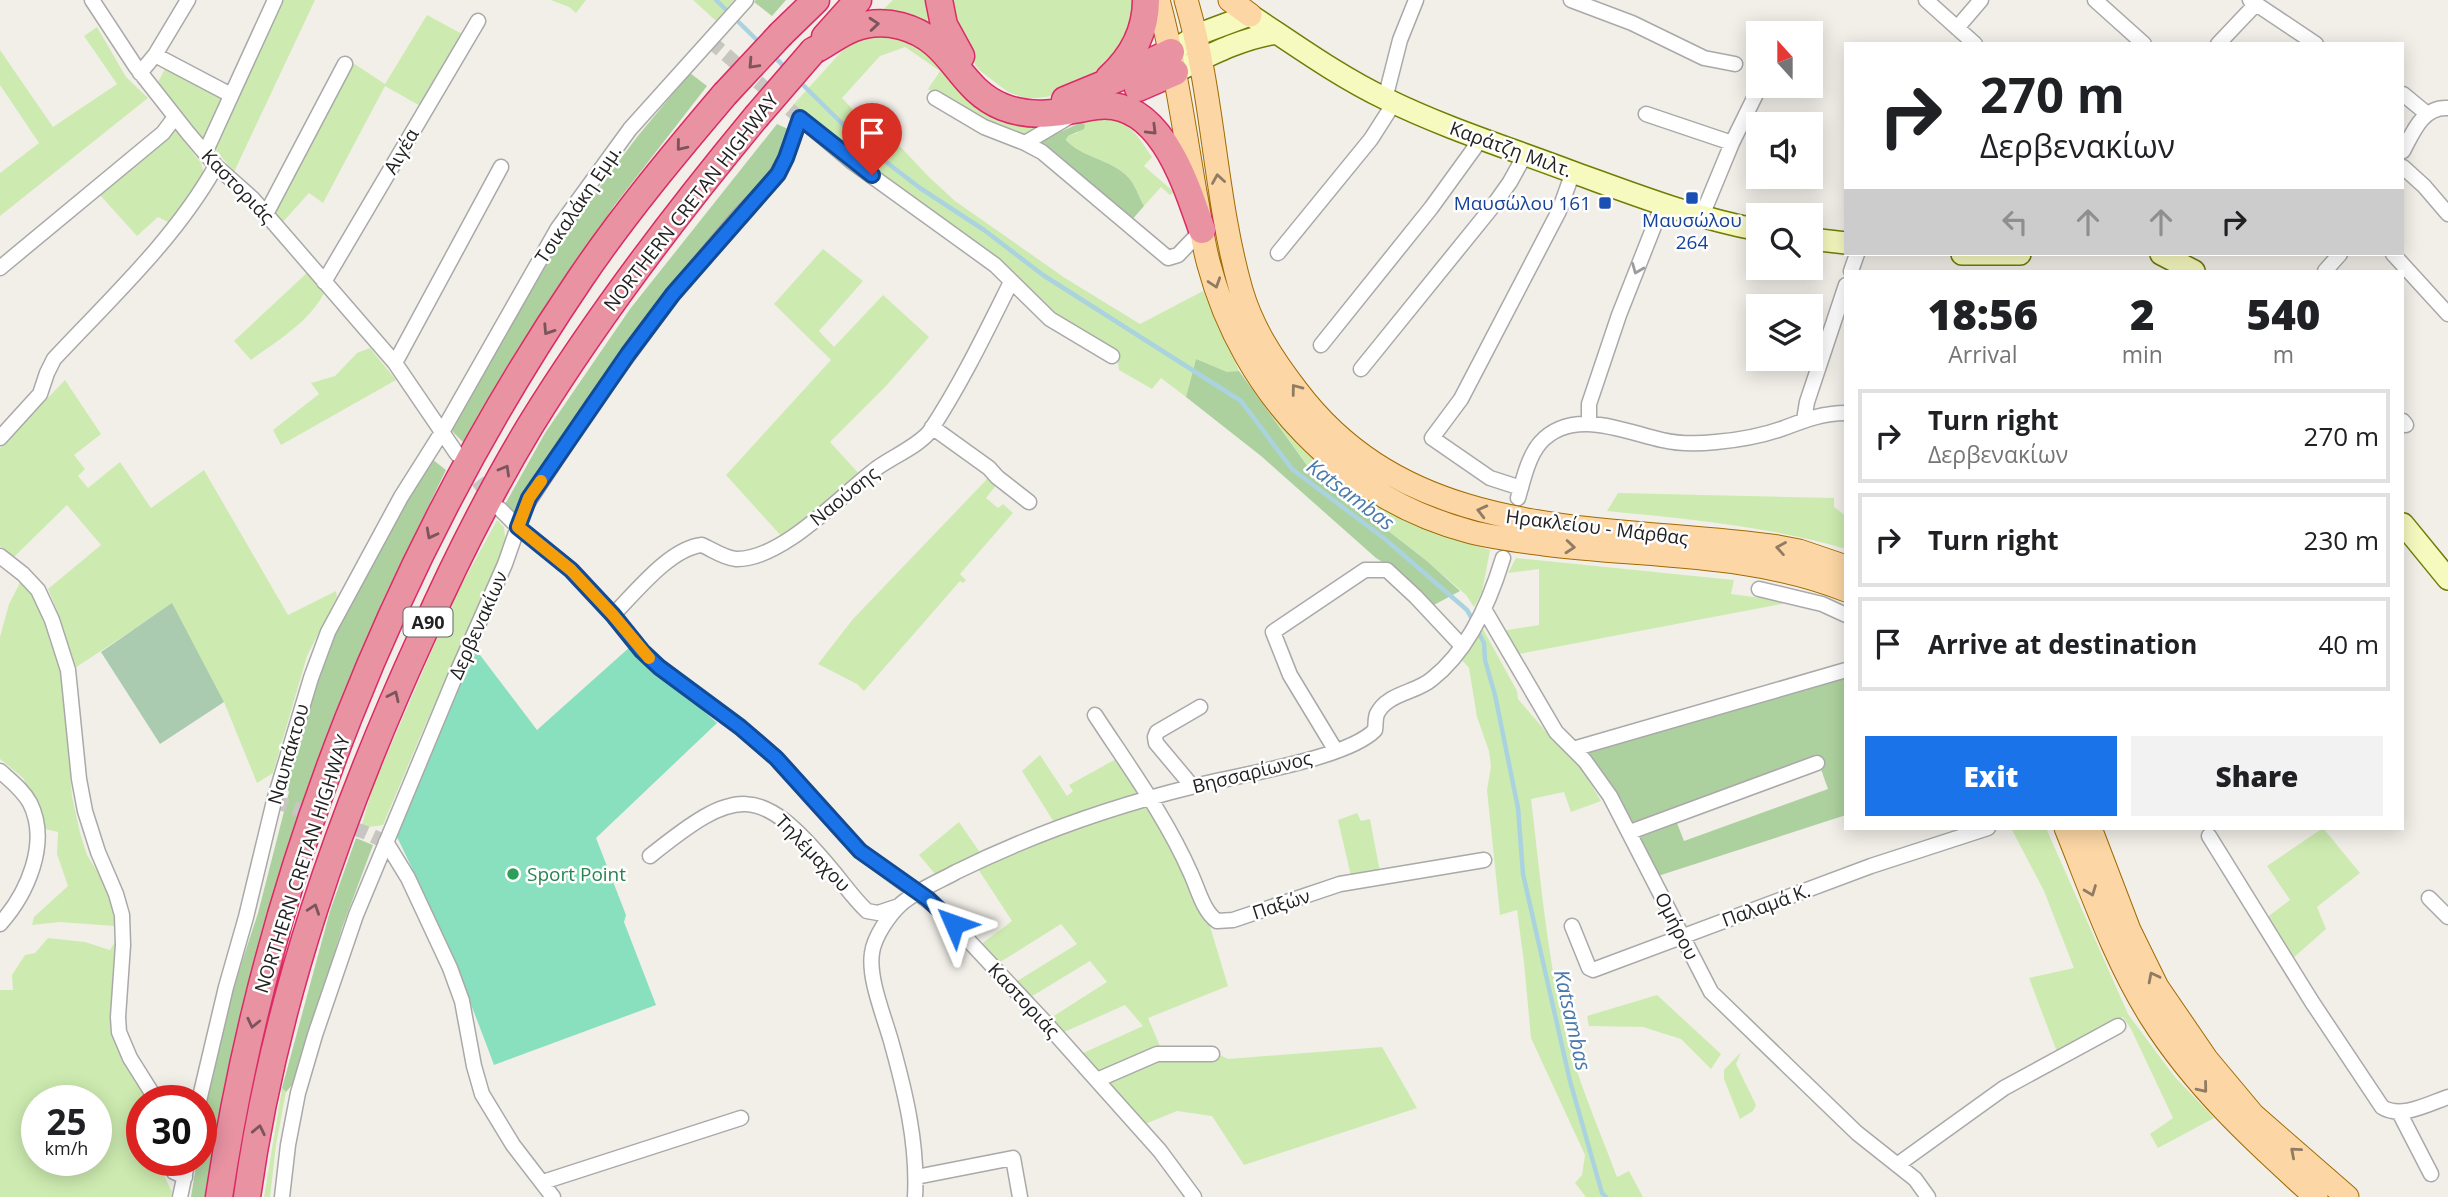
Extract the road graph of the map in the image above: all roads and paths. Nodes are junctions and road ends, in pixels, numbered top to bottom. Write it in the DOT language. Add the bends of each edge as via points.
graph roads {
  1 [pos="92,0"];
  2 [pos="188,0"];
  3 [pos="275,0"];
  4 [pos="746,0"];
  5 [pos="799,0"];
  6 [pos="816,0"];
  7 [pos="858,0"];
  8 [pos="939,0"];
  9 [pos="1146,0"];
  10 [pos="1158,0"];
  11 [pos="1186,0"];
  12 [pos="1230,0"];
  13 [pos="1416,0"];
  14 [pos="1571,0"];
  15 [pos="1926,0"];
  16 [pos="1981,0"];
  17 [pos="2095,0"];
  18 [pos="2253,2"];
  19 [pos="1250,15"];
  20 [pos="478,20"];
  21 [pos="1957,28"];
  22 [pos="1277,33"];
  23 [pos="780,34"];
  24 [pos="1195,36"];
  25 [pos="1973,42"];
  26 [pos="2142,42"];
  27 [pos="2220,42"];
  28 [pos="2313,42"];
  29 [pos="813,51"];
  30 [pos="155,55"];
  31 [pos="1199,60"];
  32 [pos="1173,62"];
  33 [pos="345,64"];
  34 [pos="1735,64"];
  35 [pos="140,73"];
  36 [pos="231,95"];
  37 [pos="2404,95"];
  38 [pos="935,98"];
  39 [pos="1754,98"];
  40 [pos="1389,101"];
  41 [pos="1087,103"];
  42 [pos="2448,108"];
  43 [pos="2426,113"];
  44 [pos="1646,114"];
  45 [pos="175,117"];
  46 [pos="1481,139"];
  47 [pos="1025,143"];
  48 [pos="1731,143"];
  49 [pos="2404,149"];
  50 [pos="205,153"];
  51 [pos="1525,155"];
  52 [pos="216,166"];
  53 [pos="501,167"];
  54 [pos="2404,168"];
  55 [pos="1573,172"];
  56 [pos="1662,205"];
  57 [pos="266,214"];
  58 [pos="2448,214"];
  59 [pos="1701,218"];
  60 [pos="1746,227"];
  61 [pos="1202,230"];
  62 [pos="1823,240"];
  63 [pos="1844,243"];
  64 [pos="1278,253"];
  65 [pos="2165,256"];
  66 [pos="2338,256"];
  67 [pos="2395,256"];
  68 [pos="0,268"];
  69 [pos="2190,270"];
  70 [pos="2326,270"];
  71 [pos="324,282"];
  72 [pos="1011,282"];
  73 [pos="1844,291"];
  74 [pos="2448,314"];
  75 [pos="1321,345"];
  76 [pos="1112,356"];
  77 [pos="395,363"];
  78 [pos="1361,369"];
  79 [pos="1844,413"];
  80 [pos="1804,420"];
  81 [pos="1589,424"];
  82 [pos="932,427"];
  83 [pos="442,432"];
  84 [pos="0,438"];
  85 [pos="457,454"];
  86 [pos="1029,502"];
  87 [pos="500,509"];
  88 [pos="2404,525"];
  89 [pos="518,527"];
  90 [pos="0,556"];
  91 [pos="1503,558"];
  92 [pos="1844,566"];
  93 [pos="2448,579"];
  94 [pos="1759,589"];
  95 [pos="1844,589"];
  96 [pos="1482,613"];
  97 [pos="1844,614"];
  98 [pos="613,615"];
  99 [pos="1464,642"];
  100 [pos="1844,671"];
  101 [pos="1200,707"];
  102 [pos="1095,715"];
  103 [pos="1573,749"];
  104 [pos="1336,751"];
  105 [pos="1817,763"];
  106 [pos="0,771"];
  107 [pos="1192,786"];
  108 [pos="1150,798"];
  109 [pos="1982,830"];
  110 [pos="2067,830"];
  111 [pos="2091,830"];
  112 [pos="1630,832"];
  113 [pos="2209,836"];
  114 [pos="386,842"];
  115 [pos="650,856"];
  116 [pos="1484,860"];
  117 [pos="919,892"];
  118 [pos="2429,898"];
  119 [pos="900,905"];
  120 [pos="2448,917"];
  121 [pos="0,924"];
  122 [pos="1572,926"];
  123 [pos="1683,936"];
  124 [pos="2118,1026"];
  125 [pos="1212,1054"];
  126 [pos="1097,1080"];
  127 [pos="147,1085"];
  128 [pos="203,1085"];
  129 [pos="2448,1097"];
  130 [pos="2399,1112"];
  131 [pos="741,1118"];
  132 [pos="1897,1165"];
  133 [pos="2431,1174"];
  134 [pos="185,1177"];
  135 [pos="916,1177"];
  136 [pos="543,1182"];
  137 [pos="180,1197"];
  138 [pos="219,1197"];
  139 [pos="247,1197"];
  140 [pos="282,1197"];
  141 [pos="553,1197"];
  142 [pos="915,1197"];
  143 [pos="1020,1197"];
  144 [pos="1194,1197"];
  145 [pos="1928,1197"];
  146 [pos="2316,1197"];
  147 [pos="2347,1197"];
  1 -- 35 [label="street, Καστοριάς"];
  2 -- 30 [label="street"];
  3 -- 36 [label="street"];
  4 -- 83 [label="street, Τσικαλάκη Εμμ." via="611,153 558,228"];
  5 -- 23 [label="highway"];
  6 -- 23 [label="highway, NORTHERN CRETAN HIGHWAY / Α90"];
  7 -- 29 [label="highway, NORTHERN CRETAN HIGHWAY / Α90"];
  8 -- 41 [label="highway" via="944,25 956,48 977,78 995,93 1022,103"];
  9 -- 41 [label="highway" via="1142,30 1134,47"];
  10 -- 32 [label="main road, Ηρακλείου - Μάρθας"];
  11 -- 24 [label="main road, Ηρακλείου - Μάρθας"];
  12 -- 19 [label="main road"];
  13 -- 40 [label="street" via="1401,40"];
  14 -- 34 [label="street" via="1703,58"];
  15 -- 21 [label="street"];
  16 -- 21 [label="street"];
  17 -- 26 [label="street"];
  18 -- 27 [label="street"];
  18 -- 28 [label="street"];
  19 -- 22 [label="street, Καράτζη Μιλτ."];
  19 -- 24 [label="street"];
  20 -- 71 [label="street, Αιγέα"];
  21 -- 25 [label="street"];
  22 -- 31 [label="street" via="1257,36"];
  22 -- 40 [label="street, Καράτζη Μιλτ."];
  23 -- 138 [label="highway, NORTHERN CRETAN HIGHWAY / Α90, one-way, bridge" via="653,181 580,279 427,540 321,791 247,1046"];
  24 -- 31 [label="main road, Ηρακλείου - Μάρθας"];
  24 -- 32 [label="street"];
  29 -- 41 [label="highway, one-way" via="857,27 897,25 936,43 992,102 1029,114"];
  139 -- 29 [label="highway, NORTHERN CRETAN HIGHWAY / Α90, one-way, bridge" via="280,1034 310,919 372,749 442,590 498,482 572,360 648,250"];
  30 -- 35 [label="street"];
  30 -- 36 [label="street"];
  31 -- 32 [label="street"];
  92 -- 31 [label="main road, Ηρακλείου - Μάρθας, one-way" via="1764,545 1491,514 1434,495 1361,455 1303,400 1268,351 1250,315 1232,257"];
  32 -- 41 [label="highway"];
  32 -- 61 [label="main road, Ηρακλείου - Μάρθας"];
  33 -- 57 [label="street"];
  35 -- 45 [label="street, Καστοριάς"];
  36 -- 50 [label="street"];
  37 -- 43 [label="street"];
  38 -- 47 [label="street" via="984,127"];
  39 -- 48 [label="street"];
  40 -- 46 [label="street, Καράτζη Μιλτ."];
  40 -- 64 [label="street" via="1371,139"];
  41 -- 47 [label="street"];
  41 -- 61 [label="highway, one-way" via="1125,109 1156,134 1178,166"];
  42 -- 43 [label="street"];
  43 -- 49 [label="street"];
  44 -- 48 [label="street"];
  45 -- 50 [label="street, Καστοριάς"];
  45 -- 68 [label="street" via="163,133"];
  46 -- 51 [label="street, Καράτζη Μιλτ."];
  46 -- 75 [label="street"];
  47 -- 61 [label="street" via="1042,152 1168,258 1178,255"];
  48 -- 59 [label="street"];
  50 -- 52 [label="street, Καστοριάς"];
  51 -- 55 [label="street, Καράτζη Μιλτ."];
  51 -- 78 [label="street" via="1499,198"];
  52 -- 57 [label="street, Καστοριάς"];
  52 -- 84 [label="street" via="167,236 54,359 40,394"];
  53 -- 77 [label="street"];
  54 -- 58 [label="street"];
  55 -- 56 [label="street, Καράτζη Μιλτ."];
  55 -- 81 [label="street" via="1559,211 1467,388 1432,438 1520,493 1533,454 1543,440"];
  56 -- 59 [label="street, Καράτζη Μιλτ."];
  56 -- 81 [label="street, one-way" via="1589,404"];
  57 -- 71 [label="street, Καστοριάς"];
  59 -- 60 [label="street, Καράτζη Μιλτ."];
  61 -- 95 [label="main road, Ηρακλείου - Μάρθας, one-way" via="1225,312 1258,377 1317,445 1354,477 1391,499 1446,524 1490,536 1750,564"];
  62 -- 63 [label="street"];
  65 -- 69 [label="street"];
  66 -- 70 [label="street"];
  67 -- 74 [label="street"];
  71 -- 77 [label="street, Καστοριάς"];
  72 -- 76 [label="street" via="1050,319"];
  72 -- 82 [label="street, Ναούσης"];
  72 -- 89 [label="street, Δερβενακίων" via="985,257 851,161 800,118 778,174 681,284 628,354 529,498"];
  73 -- 80 [label="street"];
  77 -- 83 [label="street, Καστοριάς"];
  79 -- 80 [label="street"];
  80 -- 81 [label="street" via="1757,436 1691,443"];
  82 -- 86 [label="street"];
  82 -- 98 [label="street, Ναούσης" via="921,440 876,469 781,544 736,559 702,545 681,551"];
  83 -- 85 [label="street, Καστοριάς"];
  83 -- 128 [label="street, Ναυπάκτου" via="328,632 311,678 274,801"];
  87 -- 89 [label="street, Καστοριάς"];
  88 -- 93 [label="street"];
  89 -- 98 [label="street, Καστοριάς" via="571,570"];
  89 -- 114 [label="street, Δερβενακίων"];
  90 -- 127 [label="street" via="38,590 68,670 85,811 122,915 118,1027"];
  91 -- 96 [label="street, Βησσαρίωνος"];
  94 -- 97 [label="street"];
  96 -- 99 [label="street, Βησσαρίωνος"];
  96 -- 103 [label="street, Ομήρου" via="1556,732"];
  98 -- 117 [label="street, Καστοριάς" via="659,667 776,758 860,851"];
  99 -- 104 [label="street, Βησσαρίωνος" via="1430,681 1384,704 1375,730"];
  99 -- 104 [label="street" via="1387,570 1373,568 1273,632 1290,675"];
  100 -- 103 [label="street"];
  101 -- 107 [label="street" via="1154,737"];
  102 -- 108 [label="street"];
  103 -- 112 [label="street, Ομήρου" via="1611,796"];
  104 -- 107 [label="street, Βησσαρίωνος"];
  105 -- 112 [label="street"];
  106 -- 121 [label="street" via="29,801 38,837 21,897"];
  107 -- 108 [label="street, Βησσαρίωνος"];
  108 -- 116 [label="street, Παξών" via="1208,912 1220,922 1340,884"];
  108 -- 117 [label="street, Βησσαρίωνος" via="1000,852"];
  109 -- 123 [label="street, Παλαμά Κ."];
  110 -- 146 [label="main road, one-way" via="2110,939 2181,1061 2210,1097"];
  147 -- 111 [label="main road, one-way" via="2253,1115 2207,1060 2157,987 2129,930"];
  112 -- 123 [label="street, Ομήρου"];
  113 -- 130 [label="street" via="2374,1097 2385,1109"];
  114 -- 136 [label="street" via="450,968 482,1094 513,1145"];
  114 -- 140 [label="street, Δερβενακίων" via="352,926 305,1069"];
  115 -- 119 [label="street, Τηλέμαχου" via="714,810 757,804 784,819 867,911 878,913"];
  117 -- 119 [label="street, Τηλέμαχου"];
  117 -- 126 [label="street, Καστοριάς"];
  118 -- 120 [label="street"];
  119 -- 135 [label="street, Τηλέμαχου" via="880,934 872,957 906,1104"];
  122 -- 123 [label="street, Παλαμά Κ." via="1590,970"];
  123 -- 132 [label="street, Ομήρου" via="1717,999 1857,1133"];
  124 -- 132 [label="street" via="2004,1088"];
  125 -- 126 [label="street" via="1157,1054"];
  126 -- 144 [label="street, Καστοριάς"];
  129 -- 130 [label="street"];
  130 -- 133 [label="street"];
  131 -- 136 [label="street"];
  132 -- 145 [label="street, Ομήρου"];
  134 -- 137 [label="street"];
  135 -- 142 [label="street, Τηλέμαχου"];
  135 -- 143 [label="street" via="1013,1158"];
  136 -- 141 [label="street"];
}
